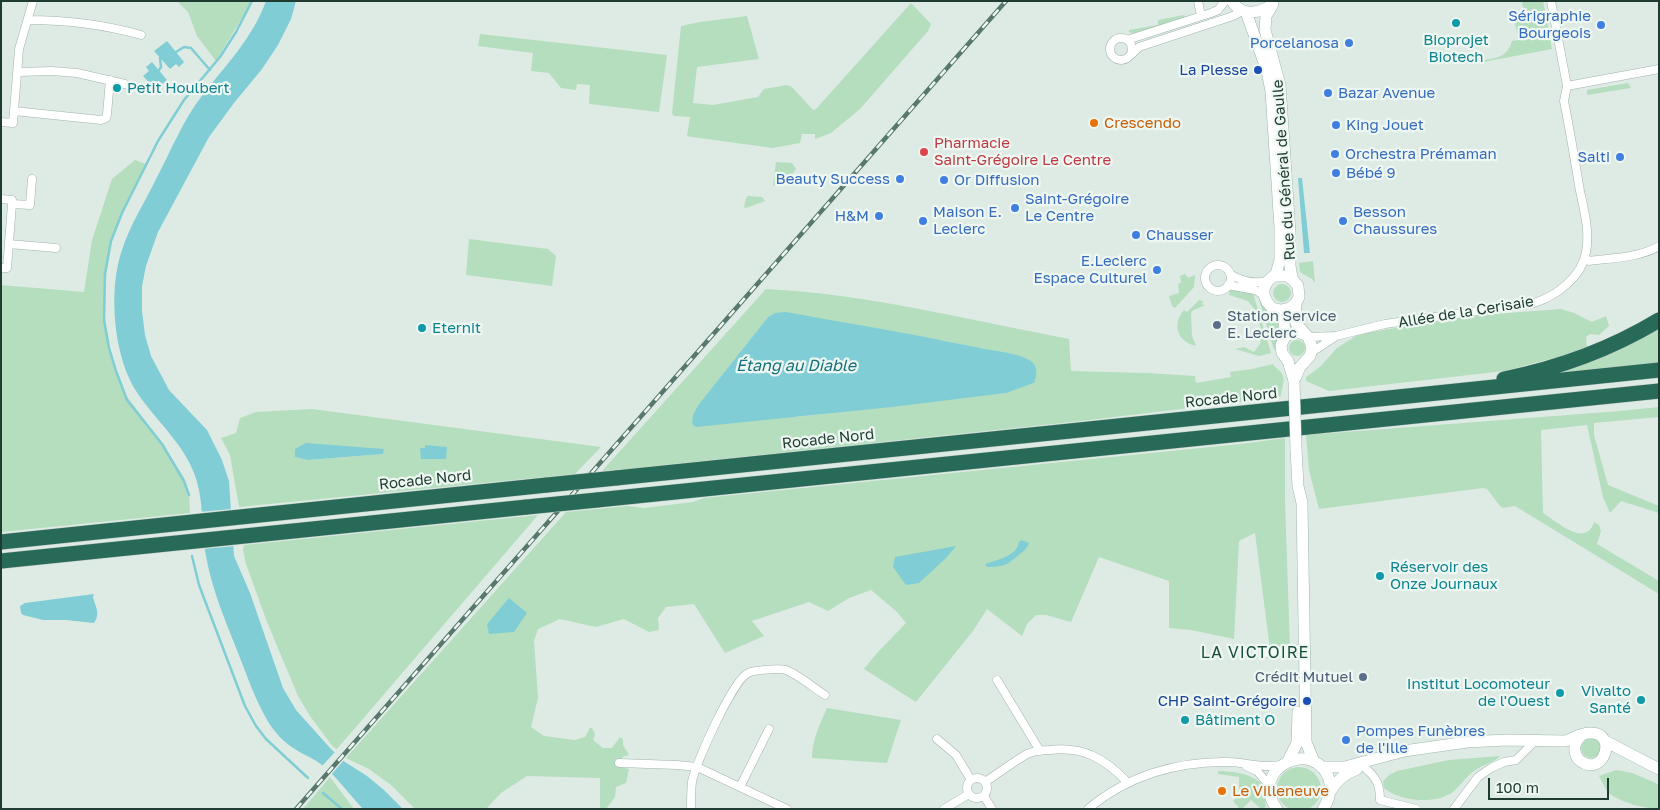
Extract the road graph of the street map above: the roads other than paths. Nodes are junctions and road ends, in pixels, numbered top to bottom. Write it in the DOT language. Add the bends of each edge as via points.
graph roads {
  1 [pos="33,1"];
  2 [pos="1198,1"];
  3 [pos="1225,1"];
  4 [pos="1232,1"];
  5 [pos="1551,1"];
  6 [pos="1274,3"];
  7 [pos="1244,11"];
  8 [pos="1201,16"];
  9 [pos="28,20"];
  10 [pos="142,35"];
  11 [pos="1127,40"];
  12 [pos="1130,55"];
  13 [pos="1659,69"];
  14 [pos="18,72"];
  15 [pos="110,80"];
  16 [pos="125,84"];
  17 [pos="1567,86"];
  18 [pos="14,112"];
  19 [pos="1,122"];
  20 [pos="32,178"];
  21 [pos="1,199"];
  22 [pos="12,204"];
  23 [pos="9,244"];
  24 [pos="1659,246"];
  25 [pos="56,248"];
  26 [pos="1585,258"];
  27 [pos="1,268"];
  28 [pos="1230,274"];
  29 [pos="1292,278"];
  30 [pos="1272,279"];
  31 [pos="1228,285"];
  32 [pos="1264,295"];
  33 [pos="1296,303"];
  34 [pos="1276,310"];
  35 [pos="1659,320"];
  36 [pos="1307,336"];
  37 [pos="1336,336"];
  38 [pos="1285,338"];
  39 [pos="1312,352"];
  40 [pos="1288,361"];
  41 [pos="1304,362"];
  42 [pos="1659,370"];
  43 [pos="1294,381"];
  44 [pos="1658,392"];
  45 [pos="1424,396"];
  46 [pos="1298,486"];
  47 [pos="1,542"];
  48 [pos="1,561"];
  49 [pos="1295,650"];
  50 [pos="1267,653"];
  51 [pos="997,680"];
  52 [pos="825,694"];
  53 [pos="769,729"];
  54 [pos="1581,736"];
  55 [pos="937,739"];
  56 [pos="1605,741"];
  57 [pos="1531,745"];
  58 [pos="1040,751"];
  59 [pos="1576,756"];
  60 [pos="1604,757"];
  61 [pos="1637,759"];
  62 [pos="1227,762"];
  63 [pos="619,763"];
  64 [pos="1285,763"];
  65 [pos="1318,765"];
  66 [pos="697,767"];
  67 [pos="1364,767"];
  68 [pos="1659,769"];
  69 [pos="971,780"];
  70 [pos="985,782"];
  71 [pos="1128,783"];
  72 [pos="1270,786"];
  73 [pos="740,787"];
  74 [pos="1330,792"];
  75 [pos="969,794"];
  76 [pos="984,796"];
  77 [pos="691,809"];
  78 [pos="787,809"];
  79 [pos="944,809"];
  80 [pos="992,809"];
  81 [pos="1088,809"];
  82 [pos="1278,809"];
  83 [pos="1323,809"];
  84 [pos="1416,809"];
  85 [pos="1454,809"];
  1 -- 9 [label="street"];
  2 -- 8 [label="street"];
  3 -- 8 [label="street" via="1218,10"];
  4 -- 7 [label="main road"];
  5 -- 17 [label="street"];
  6 -- 7 [label="main road" via="1259,11"];
  6 -- 29 [label="main road, Rue du Général de Gaulle" via="1266,16 1265,30 1280,85"];
  7 -- 12 [label="street" via="1139,47"];
  7 -- 30 [label="main road, Rue du Général de Gaulle" via="1267,71 1271,91 1280,227 1280,260"];
  8 -- 11 [label="street"];
  9 -- 10 [label="street" via="76,21"];
  9 -- 14 [label="street" via="19,50"];
  11 -- 12 [label="street" via="1131,45"];
  11 -- 12 [label="street" via="1115,40 1110,50 1114,58 1120,60"];
  13 -- 17 [label="street"];
  14 -- 15 [label="street" via="68,72"];
  14 -- 18 [label="street"];
  15 -- 16 [label="street"];
  15 -- 18 [label="street" via="107,114 101,120"];
  17 -- 26 [label="street" via="1564,101 1586,227"];
  18 -- 19 [label="street" via="13,123"];
  20 -- 22 [label="street" via="30,206"];
  21 -- 22 [label="street" via="12,200"];
  22 -- 23 [label="street"];
  23 -- 25 [label="street"];
  23 -- 27 [label="street" via="7,268"];
  24 -- 26 [label="street" via="1631,255 1589,261"];
  26 -- 37 [label="street, Allée de la Cerisaie" via="1562,288 1534,303 1385,324"];
  28 -- 30 [label="street" via="1255,282"];
  28 -- 31 [label="street"];
  28 -- 31 [label="street" via="1223,266 1217,265 1205,274 1207,286 1213,290 1222,290"];
  29 -- 30 [label="main road, Rue du Général de Gaulle" via="1284,275"];
  29 -- 33 [label="main road, Rue du Général de Gaulle" via="1299,290"];
  30 -- 32 [label="main road, Rue du Général de Gaulle" via="1264,288"];
  31 -- 32 [label="street"];
  32 -- 34 [label="main road"];
  33 -- 34 [label="main road" via="1286,310"];
  33 -- 36 [label="main road, Rue du Général de Gaulle" via="1296,323"];
  34 -- 38 [label="main road" via="1284,321"];
  35 -- 45 [label="highway" via="1629,337 1566,363 1495,380 1434,387"];
  36 -- 37 [label="street, Allée de la Cerisaie"];
  36 -- 38 [label="main road" via="1295,332"];
  36 -- 39 [label="main road"];
  37 -- 39 [label="street, Allée de la Cerisaie"];
  38 -- 40 [label="main road" via="1281,349"];
  39 -- 41 [label="main road"];
  40 -- 41 [label="main road" via="1295,364"];
  40 -- 43 [label="main road"];
  41 -- 43 [label="main road"];
  42 -- 45 [label="highway, Rocade Nord"];
  43 -- 46 [label="main road, bridge"];
  44 -- 48 [label="highway, bridge"];
  45 -- 47 [label="highway, Rocade Nord, bridge"];
  46 -- 49 [label="main road" via="1294,504"];
  46 -- 65 [label="main road" via="1302,503 1306,742"];
  49 -- 50 [label="street"];
  49 -- 64 [label="main road" via="1298,734 1295,750"];
  51 -- 58 [label="street"];
  52 -- 66 [label="street" via="785,670 747,674 724,707"];
  53 -- 73 [label="street"];
  54 -- 56 [label="main road" via="1592,732"];
  54 -- 59 [label="main road" via="1574,747"];
  54 -- 65 [label="main road" via="1560,741 1455,743 1404,751 1345,767"];
  55 -- 69 [label="street" via="956,755"];
  56 -- 60 [label="main road"];
  56 -- 61 [label="main road"];
  57 -- 59 [label="main road" via="1562,749"];
  57 -- 67 [label="main road" via="1436,750"];
  57 -- 85 [label="street" via="1516,760 1504,762 1478,777"];
  58 -- 70 [label="street" via="1029,753"];
  58 -- 71 [label="street" via="1062,749 1086,753 1112,767"];
  59 -- 60 [label="main road" via="1588,764 1597,763"];
  60 -- 61 [label="main road"];
  61 -- 68 [label="main road"];
  62 -- 64 [label="street" via="1276,767"];
  62 -- 71 [label="street" via="1178,766"];
  62 -- 72 [label="street" via="1257,771"];
  63 -- 66 [label="street"];
  64 -- 65 [label="main road" via="1301,759"];
  64 -- 72 [label="main road" via="1274,775"];
  65 -- 74 [label="main road" via="1329,781"];
  66 -- 73 [label="street"];
  66 -- 77 [label="street" via="692,781"];
  67 -- 74 [label="main road" via="1343,776"];
  67 -- 84 [label="street" via="1379,784 1380,800"];
  69 -- 70 [label="street" via="981,778"];
  69 -- 75 [label="street" via="967,789"];
  70 -- 76 [label="street" via="987,792"];
  71 -- 81 [label="street" via="1114,789"];
  72 -- 82 [label="main road"];
  73 -- 78 [label="street"];
  74 -- 83 [label="main road"];
  75 -- 76 [label="street" via="979,798"];
  75 -- 79 [label="street"];
  76 -- 80 [label="street"];
}
